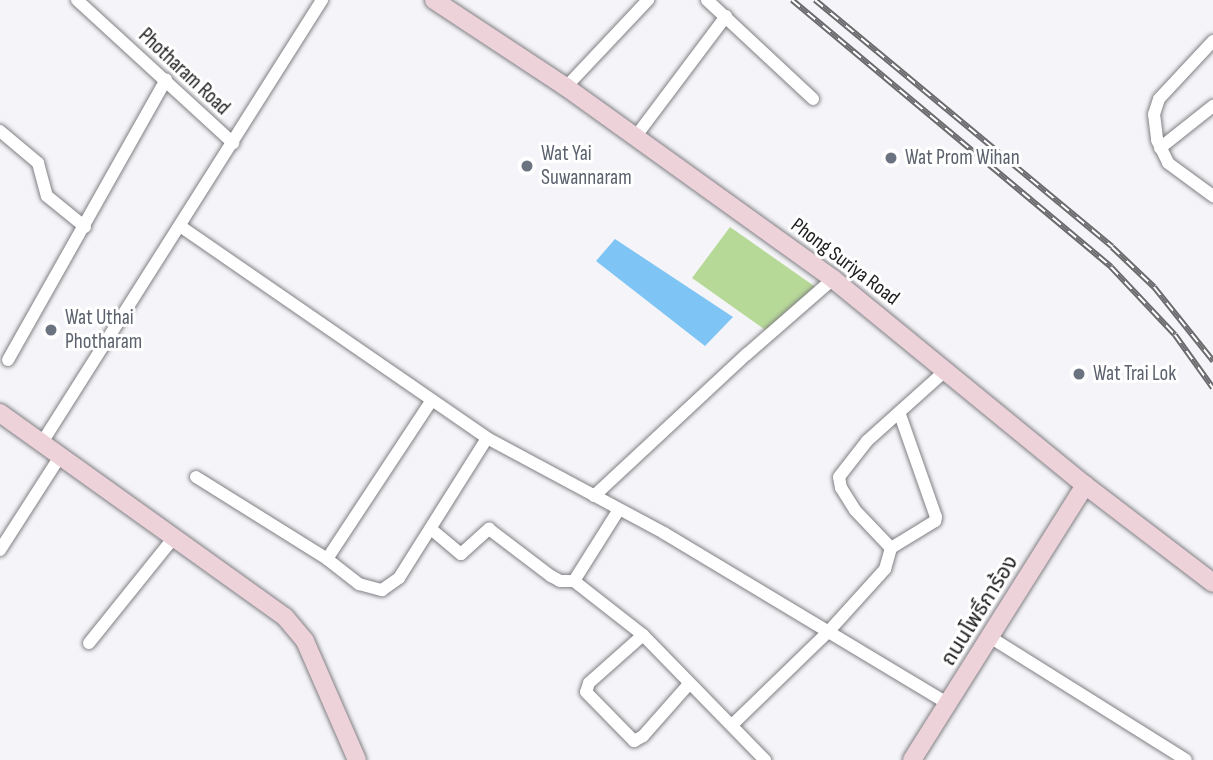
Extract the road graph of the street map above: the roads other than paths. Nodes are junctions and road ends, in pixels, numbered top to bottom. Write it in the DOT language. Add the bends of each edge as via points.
graph roads {
  1 [pos="78,0"];
  2 [pos="322,0"];
  3 [pos="434,0"];
  4 [pos="648,0"];
  5 [pos="707,0"];
  6 [pos="726,16"];
  7 [pos="1213,40"];
  8 [pos="166,80"];
  9 [pos="566,87"];
  10 [pos="813,99"];
  11 [pos="1213,106"];
  12 [pos="0,131"];
  13 [pos="636,136"];
  14 [pos="233,143"];
  15 [pos="1160,148"];
  16 [pos="1213,196"];
  17 [pos="180,226"];
  18 [pos="85,227"];
  19 [pos="833,279"];
  20 [pos="8,360"];
  21 [pos="946,370"];
  22 [pos="431,401"];
  23 [pos="899,412"];
  24 [pos="0,413"];
  25 [pos="487,438"];
  26 [pos="43,441"];
  27 [pos="61,455"];
  28 [pos="197,477"];
  29 [pos="1085,485"];
  30 [pos="594,496"];
  31 [pos="618,511"];
  32 [pos="431,529"];
  33 [pos="174,536"];
  34 [pos="891,548"];
  35 [pos="0,550"];
  36 [pos="327,559"];
  37 [pos="574,581"];
  38 [pos="1213,583"];
  39 [pos="829,631"];
  40 [pos="643,635"];
  41 [pos="990,637"];
  42 [pos="89,642"];
  43 [pos="689,684"];
  44 [pos="949,704"];
  45 [pos="732,725"];
  46 [pos="759,759"];
  47 [pos="357,760"];
  48 [pos="912,760"];
  49 [pos="1186,760"];
  1 -- 8 [label="street, Photharam Road"];
  2 -- 14 [label="street"];
  3 -- 9 [label="main road, Phong Suriya Road"];
  4 -- 9 [label="street"];
  5 -- 6 [label="street"];
  6 -- 10 [label="street"];
  6 -- 13 [label="street"];
  7 -- 15 [label="street" via="1156,104"];
  8 -- 14 [label="street, Photharam Road"];
  8 -- 18 [label="street"];
  9 -- 13 [label="main road, Phong Suriya Road"];
  11 -- 15 [label="street"];
  12 -- 18 [label="street" via="38,163 47,196"];
  13 -- 19 [label="main road, Phong Suriya Road"];
  14 -- 17 [label="street"];
  15 -- 16 [label="street" via="1175,169"];
  17 -- 22 [label="street"];
  17 -- 26 [label="street"];
  18 -- 20 [label="street"];
  19 -- 21 [label="main road, Phong Suriya Road"];
  19 -- 30 [label="street"];
  21 -- 23 [label="street"];
  21 -- 29 [label="main road, Phong Suriya Road"];
  22 -- 25 [label="street"];
  22 -- 36 [label="street"];
  23 -- 34 [label="street" via="936,517"];
  23 -- 34 [label="street" via="867,440 839,477 855,510"];
  24 -- 26 [label="main road"];
  25 -- 30 [label="street"];
  25 -- 32 [label="street"];
  26 -- 27 [label="main road"];
  27 -- 33 [label="main road"];
  27 -- 35 [label="street"];
  28 -- 36 [label="street"];
  29 -- 38 [label="main road, Phong Suriya Road"];
  29 -- 41 [label="main road, ถนนโพธิ์การ้อง"];
  30 -- 31 [label="street"];
  31 -- 37 [label="street"];
  31 -- 39 [label="street" via="664,533"];
  32 -- 36 [label="street" via="399,578 382,590 359,584"];
  32 -- 37 [label="street" via="461,554 489,529 551,576"];
  33 -- 42 [label="street"];
  33 -- 47 [label="main road" via="285,617 305,641"];
  34 -- 39 [label="street" via="891,558 876,582"];
  37 -- 40 [label="street"];
  39 -- 44 [label="street"];
  39 -- 45 [label="street"];
  40 -- 43 [label="street"];
  40 -- 43 [label="street" via="586,687 594,701 634,741"];
  41 -- 44 [label="main road, ถนนโพธิ์การ้อง"];
  41 -- 49 [label="street"];
  43 -- 45 [label="street"];
  44 -- 48 [label="main road, ถนนโพธิ์การ้อง"];
  45 -- 46 [label="street"];
}
